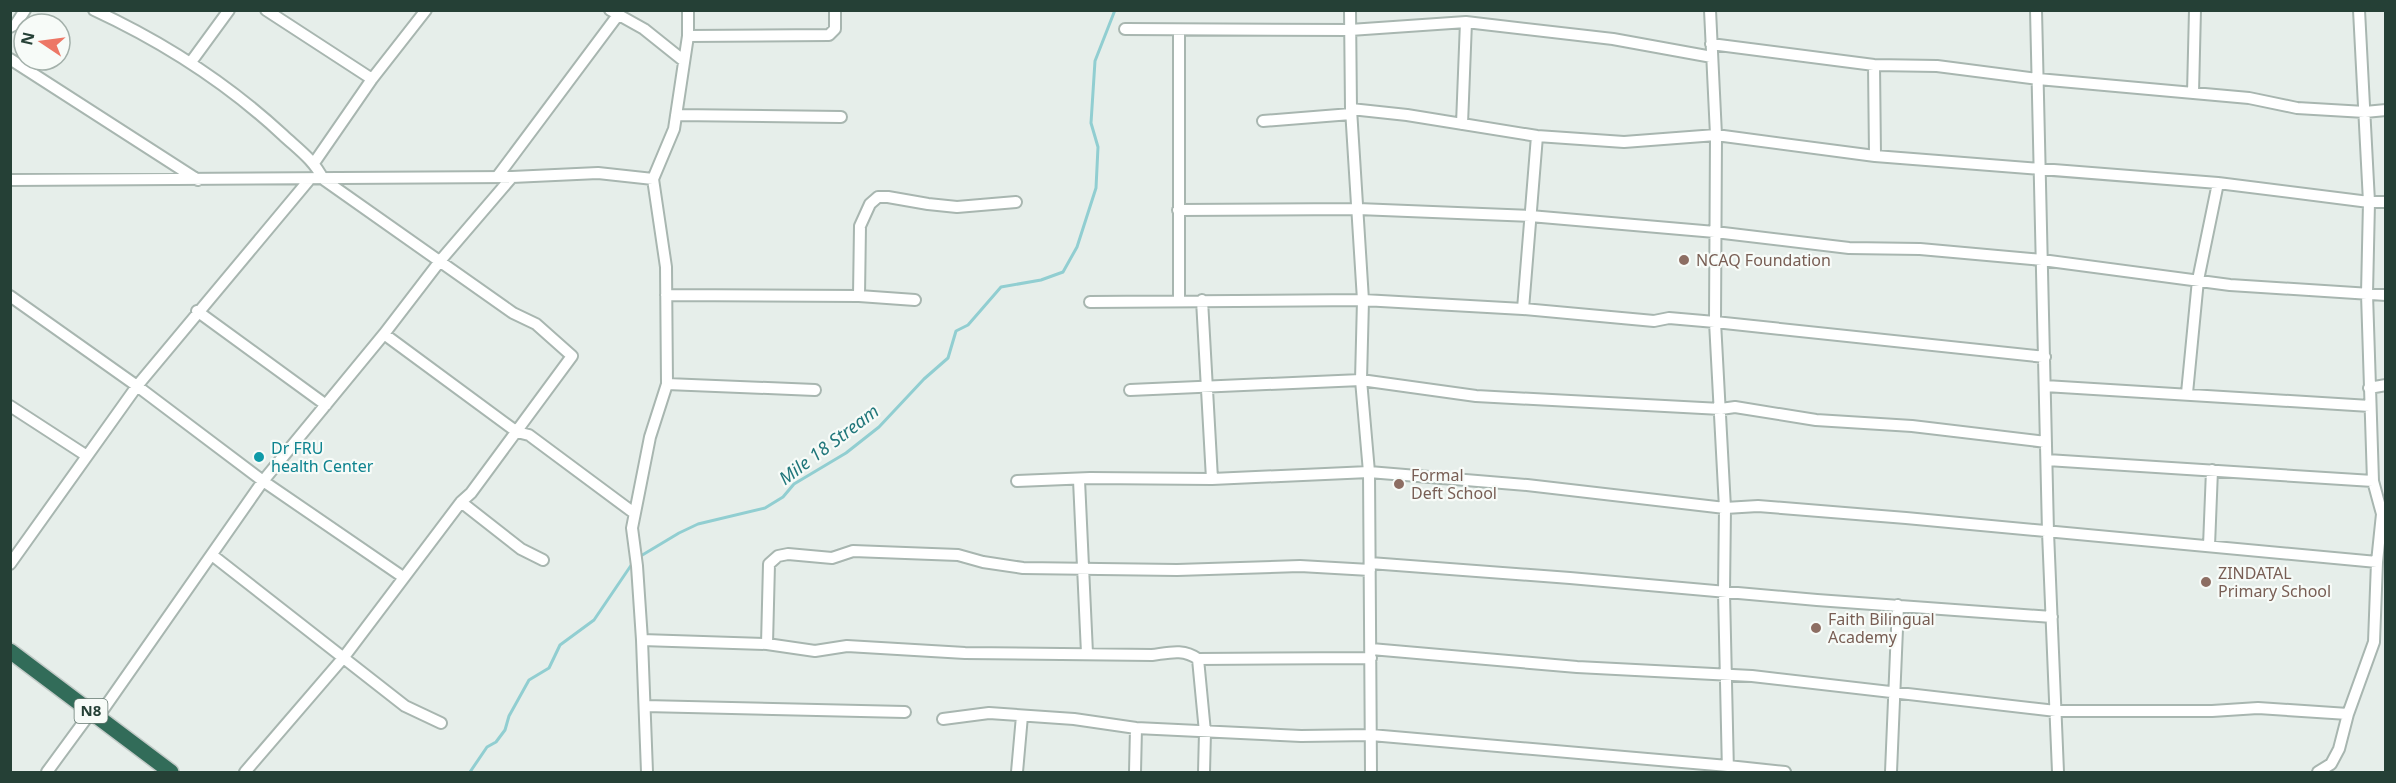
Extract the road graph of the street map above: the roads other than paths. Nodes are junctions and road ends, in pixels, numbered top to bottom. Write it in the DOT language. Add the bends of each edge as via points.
graph roads {
  1 [pos="25,10"];
  2 [pos="94,10"];
  3 [pos="229,10"];
  4 [pos="266,10"];
  5 [pos="426,10"];
  6 [pos="688,10"];
  7 [pos="835,10"];
  8 [pos="1350,10"];
  9 [pos="1710,10"];
  10 [pos="2036,10"];
  11 [pos="2195,10"];
  12 [pos="2359,10"];
  13 [pos="614,13"];
  14 [pos="1466,22"];
  15 [pos="10,27"];
  16 [pos="1125,30"];
  17 [pos="1179,30"];
  18 [pos="1350,30"];
  19 [pos="688,36"];
  20 [pos="1711,44"];
  21 [pos="1712,57"];
  22 [pos="10,59"];
  23 [pos="684,61"];
  24 [pos="191,62"];
  25 [pos="1874,65"];
  26 [pos="372,79"];
  27 [pos="2038,79"];
  28 [pos="2193,93"];
  29 [pos="2385,110"];
  30 [pos="1351,111"];
  31 [pos="2365,112"];
  32 [pos="676,115"];
  33 [pos="841,117"];
  34 [pos="1263,121"];
  35 [pos="1462,124"];
  36 [pos="1716,135"];
  37 [pos="1536,136"];
  38 [pos="1875,156"];
  39 [pos="314,163"];
  40 [pos="2041,170"];
  41 [pos="497,177"];
  42 [pos="512,177"];
  43 [pos="323,179"];
  44 [pos="653,179"];
  45 [pos="10,180"];
  46 [pos="198,180"];
  47 [pos="309,180"];
  48 [pos="2218,183"];
  49 [pos="1016,202"];
  50 [pos="2368,202"];
  51 [pos="2385,202"];
  52 [pos="1358,209"];
  53 [pos="1178,210"];
  54 [pos="1530,216"];
  55 [pos="1715,232"];
  56 [pos="2042,260"];
  57 [pos="440,261"];
  58 [pos="2198,280"];
  59 [pos="2367,294"];
  60 [pos="666,295"];
  61 [pos="2385,295"];
  62 [pos="10,296"];
  63 [pos="859,296"];
  64 [pos="915,300"];
  65 [pos="1202,300"];
  66 [pos="1363,300"];
  67 [pos="1179,301"];
  68 [pos="1090,302"];
  69 [pos="1523,309"];
  70 [pos="197,311"];
  71 [pos="1715,322"];
  72 [pos="384,334"];
  73 [pos="2045,357"];
  74 [pos="1361,380"];
  75 [pos="667,384"];
  76 [pos="2385,385"];
  77 [pos="137,386"];
  78 [pos="1206,386"];
  79 [pos="2045,386"];
  80 [pos="2369,388"];
  81 [pos="815,390"];
  82 [pos="1130,390"];
  83 [pos="2187,393"];
  84 [pos="326,405"];
  85 [pos="10,406"];
  86 [pos="2370,406"];
  87 [pos="1721,410"];
  88 [pos="517,432"];
  89 [pos="2046,442"];
  90 [pos="87,456"];
  91 [pos="2047,460"];
  92 [pos="2212,470"];
  93 [pos="1369,472"];
  94 [pos="1212,479"];
  95 [pos="1079,480"];
  96 [pos="263,481"];
  97 [pos="2373,481"];
  98 [pos="1017,482"];
  99 [pos="461,502"];
  100 [pos="1725,508"];
  101 [pos="634,513"];
  102 [pos="2384,513"];
  103 [pos="2048,532"];
  104 [pos="2210,546"];
  105 [pos="212,555"];
  106 [pos="543,560"];
  107 [pos="2377,562"];
  108 [pos="10,564"];
  109 [pos="1083,567"];
  110 [pos="1370,567"];
  111 [pos="403,577"];
  112 [pos="1724,592"];
  113 [pos="1898,605"];
  114 [pos="2052,617"];
  115 [pos="642,640"];
  116 [pos="767,644"];
  117 [pos="10,651"];
  118 [pos="1087,653"];
  119 [pos="1371,654"];
  120 [pos="344,657"];
  121 [pos="1198,659"];
  122 [pos="1726,676"];
  123 [pos="1894,691"];
  124 [pos="645,706"];
  125 [pos="2056,711"];
  126 [pos="905,712"];
  127 [pos="2348,714"];
  128 [pos="95,715"];
  129 [pos="1022,716"];
  130 [pos="943,719"];
  131 [pos="441,723"];
  132 [pos="1137,728"];
  133 [pos="1205,732"];
  134 [pos="1371,735"];
  135 [pos="1728,769"];
  136 [pos="52,771"];
  137 [pos="171,772"];
  138 [pos="245,772"];
  139 [pos="647,772"];
  140 [pos="1017,772"];
  141 [pos="1135,772"];
  142 [pos="1204,772"];
  143 [pos="1371,772"];
  144 [pos="1785,772"];
  145 [pos="1891,772"];
  146 [pos="2058,772"];
  147 [pos="2318,772"];
  1 -- 15 [label="street"];
  2 -- 24 [label="street"];
  3 -- 24 [label="street"];
  4 -- 26 [label="street"];
  5 -- 26 [label="street"];
  6 -- 19 [label="street"];
  7 -- 19 [label="street" via="835,28 829,35"];
  8 -- 18 [label="street"];
  9 -- 20 [label="street"];
  10 -- 27 [label="street"];
  11 -- 28 [label="street"];
  12 -- 31 [label="street"];
  13 -- 23 [label="street" via="644,29"];
  13 -- 41 [label="street"];
  14 -- 18 [label="street"];
  14 -- 21 [label="street" via="1613,39"];
  14 -- 35 [label="street"];
  16 -- 17 [label="street"];
  17 -- 18 [label="street"];
  17 -- 53 [label="street"];
  18 -- 30 [label="street"];
  19 -- 23 [label="street"];
  20 -- 21 [label="street"];
  20 -- 25 [label="street"];
  21 -- 36 [label="street"];
  22 -- 46 [label="street"];
  23 -- 32 [label="street"];
  24 -- 39 [label="street" via="256,110"];
  25 -- 27 [label="street" via="1937,66"];
  25 -- 38 [label="street"];
  26 -- 39 [label="street"];
  27 -- 28 [label="street"];
  27 -- 40 [label="street"];
  28 -- 31 [label="street" via="2249,98 2297,108"];
  29 -- 31 [label="street"];
  30 -- 34 [label="street"];
  30 -- 35 [label="street"];
  30 -- 52 [label="street"];
  31 -- 50 [label="street"];
  32 -- 33 [label="street"];
  32 -- 44 [label="street"];
  35 -- 37 [label="street"];
  36 -- 37 [label="street" via="1624,142"];
  36 -- 38 [label="street"];
  36 -- 55 [label="street"];
  37 -- 54 [label="street"];
  38 -- 40 [label="street"];
  39 -- 43 [label="street"];
  40 -- 48 [label="street"];
  40 -- 56 [label="street"];
  41 -- 42 [label="street"];
  41 -- 43 [label="street"];
  42 -- 44 [label="street" via="598,173"];
  42 -- 57 [label="street"];
  43 -- 47 [label="street"];
  43 -- 57 [label="street"];
  44 -- 60 [label="street"];
  45 -- 46 [label="street"];
  46 -- 47 [label="street"];
  47 -- 70 [label="street"];
  48 -- 50 [label="street"];
  48 -- 58 [label="street"];
  49 -- 63 [label="street" via="957,207 878,197 870,204 860,226"];
  50 -- 51 [label="street"];
  50 -- 59 [label="street"];
  52 -- 53 [label="street"];
  52 -- 54 [label="street"];
  52 -- 66 [label="street"];
  53 -- 67 [label="street"];
  54 -- 55 [label="street"];
  54 -- 69 [label="street"];
  55 -- 56 [label="street" via="1849,248 1920,249"];
  55 -- 71 [label="street"];
  56 -- 58 [label="street"];
  56 -- 73 [label="street"];
  57 -- 72 [label="street"];
  57 -- 88 [label="street" via="513,313 536,324 572,356"];
  58 -- 59 [label="street"];
  58 -- 83 [label="street"];
  59 -- 61 [label="street"];
  59 -- 80 [label="street"];
  60 -- 63 [label="street"];
  60 -- 75 [label="street"];
  62 -- 77 [label="street"];
  63 -- 64 [label="street"];
  65 -- 66 [label="street"];
  65 -- 67 [label="street"];
  65 -- 78 [label="street"];
  66 -- 69 [label="street"];
  66 -- 74 [label="street"];
  67 -- 68 [label="street"];
  69 -- 71 [label="street" via="1654,321 1669,318"];
  70 -- 77 [label="street"];
  70 -- 84 [label="street"];
  71 -- 73 [label="street"];
  71 -- 87 [label="street"];
  72 -- 84 [label="street"];
  72 -- 88 [label="street"];
  73 -- 79 [label="street"];
  74 -- 78 [label="street"];
  74 -- 87 [label="street" via="1476,396"];
  74 -- 93 [label="street"];
  75 -- 81 [label="street"];
  75 -- 101 [label="street" via="650,437"];
  76 -- 80 [label="street"];
  77 -- 90 [label="street"];
  77 -- 96 [label="street"];
  78 -- 82 [label="street"];
  78 -- 94 [label="street"];
  79 -- 83 [label="street"];
  79 -- 89 [label="street"];
  80 -- 86 [label="street"];
  83 -- 86 [label="street"];
  84 -- 96 [label="street"];
  85 -- 90 [label="street"];
  86 -- 97 [label="street"];
  87 -- 89 [label="street" via="1735,407 1816,420 1911,426"];
  87 -- 100 [label="street"];
  88 -- 99 [label="street"];
  88 -- 101 [label="street" via="529,435"];
  89 -- 91 [label="street"];
  90 -- 108 [label="street"];
  91 -- 92 [label="street"];
  91 -- 103 [label="street"];
  92 -- 97 [label="street"];
  92 -- 104 [label="street"];
  93 -- 94 [label="street"];
  93 -- 100 [label="street" via="1527,484"];
  93 -- 110 [label="street"];
  94 -- 95 [label="street"];
  95 -- 98 [label="street"];
  95 -- 109 [label="street"];
  96 -- 105 [label="street"];
  96 -- 111 [label="street"];
  97 -- 102 [label="street"];
  99 -- 106 [label="street" via="521,549"];
  99 -- 111 [label="street"];
  100 -- 103 [label="street" via="1758,506"];
  100 -- 112 [label="street"];
  101 -- 115 [label="street" via="632,537"];
  102 -- 107 [label="street"];
  103 -- 104 [label="street"];
  103 -- 114 [label="street"];
  104 -- 107 [label="street"];
  105 -- 120 [label="street"];
  105 -- 128 [label="street"];
  107 -- 127 [label="street" via="2374,642"];
  109 -- 110 [label="street" via="1177,570"];
  109 -- 116 [label="street" via="1023,568 958,555 853,551 832,558 778,556 769,564"];
  109 -- 118 [label="street"];
  110 -- 112 [label="street"];
  110 -- 119 [label="street"];
  111 -- 120 [label="street"];
  112 -- 113 [label="street"];
  112 -- 122 [label="street"];
  113 -- 114 [label="street"];
  113 -- 123 [label="street"];
  114 -- 125 [label="street"];
  115 -- 116 [label="street"];
  115 -- 124 [label="street"];
  116 -- 118 [label="street" via="822,651 847,646 965,653"];
  117 -- 128 [label="highway, N8"];
  118 -- 121 [label="street" via="1185,652"];
  119 -- 121 [label="street"];
  119 -- 122 [label="street"];
  119 -- 134 [label="street"];
  120 -- 131 [label="street" via="405,706"];
  120 -- 138 [label="street"];
  121 -- 133 [label="street"];
  122 -- 123 [label="street"];
  122 -- 135 [label="street"];
  123 -- 125 [label="street"];
  123 -- 145 [label="street"];
  124 -- 126 [label="street"];
  124 -- 139 [label="street"];
  125 -- 127 [label="street" via="2258,708"];
  125 -- 146 [label="street"];
  127 -- 147 [label="street" via="2339,749 2331,764"];
  128 -- 136 [label="street"];
  128 -- 137 [label="highway, N8"];
  129 -- 130 [label="street" via="989,713"];
  129 -- 132 [label="street"];
  129 -- 140 [label="street"];
  132 -- 133 [label="street"];
  132 -- 141 [label="street"];
  133 -- 134 [label="street"];
  133 -- 142 [label="street"];
  134 -- 135 [label="street"];
  134 -- 143 [label="street"];
  135 -- 144 [label="street"];
}
